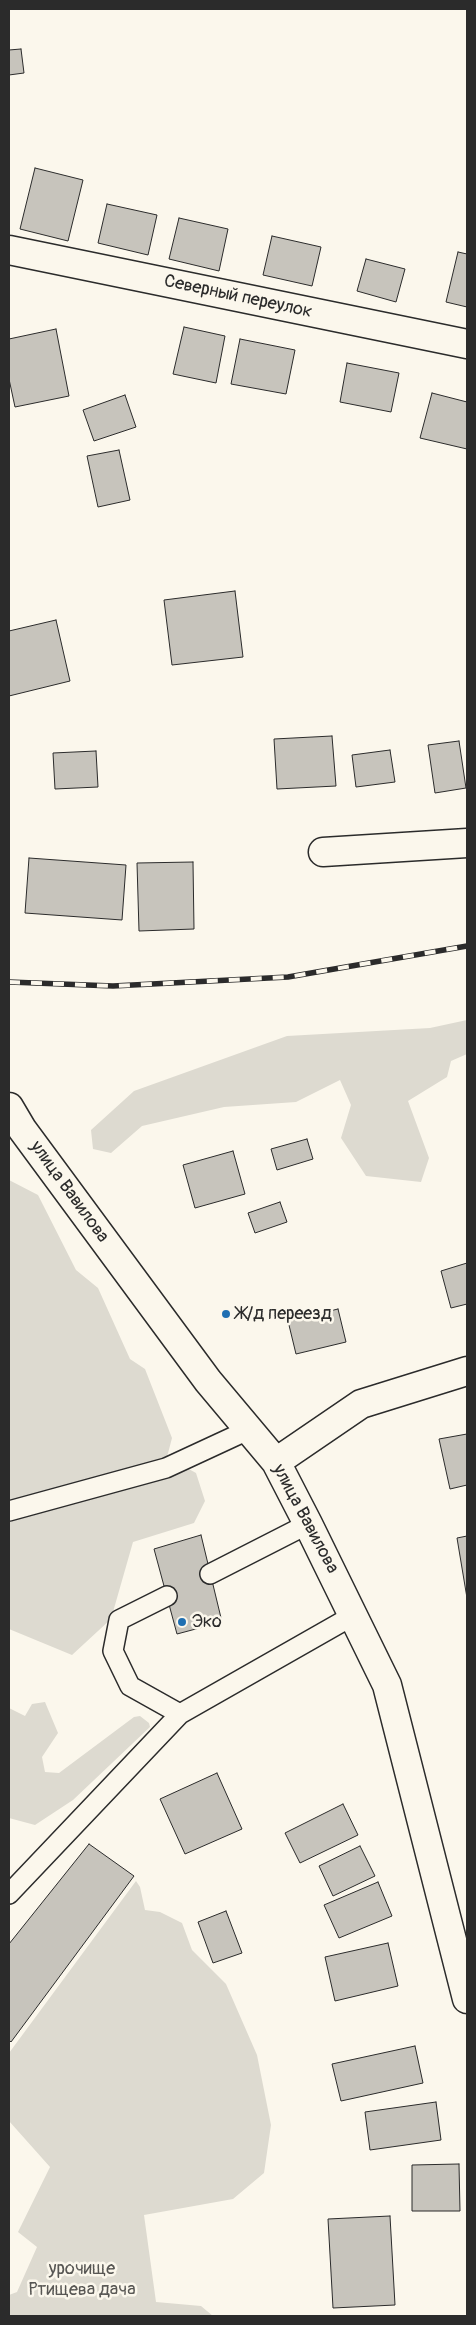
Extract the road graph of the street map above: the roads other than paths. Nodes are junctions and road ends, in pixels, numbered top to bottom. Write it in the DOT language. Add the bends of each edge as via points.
graph roads {
  1 [pos="9,250"];
  2 [pos="467,344"];
  3 [pos="467,843"];
  4 [pos="323,852"];
  5 [pos="13,1122"];
  6 [pos="467,1371"];
  7 [pos="248,1430"];
  8 [pos="276,1462"];
  9 [pos="9,1512"];
  10 [pos="308,1524"];
  11 [pos="210,1574"];
  12 [pos="167,1596"];
  13 [pos="354,1615"];
  14 [pos="180,1714"];
  15 [pos="9,1894"];
  16 [pos="467,1999"];
  1 -- 2 [label="main road, Северный переулок"];
  3 -- 4 [label="main road"];
  5 -- 7 [label="main road, улица Вавилова"];
  6 -- 8 [label="main road" via="361,1404"];
  7 -- 8 [label="main road, улица Вавилова"];
  7 -- 9 [label="lane" via="166,1468"];
  8 -- 10 [label="main road, улица Вавилова"];
  10 -- 11 [label="lane"];
  10 -- 13 [label="main road, улица Вавилова"];
  12 -- 14 [label="lane" via="119,1620 112,1651 130,1686"];
  13 -- 14 [label="lane"];
  13 -- 16 [label="main road, улица Вавилова" via="387,1685"];
  14 -- 15 [label="lane"];
}
